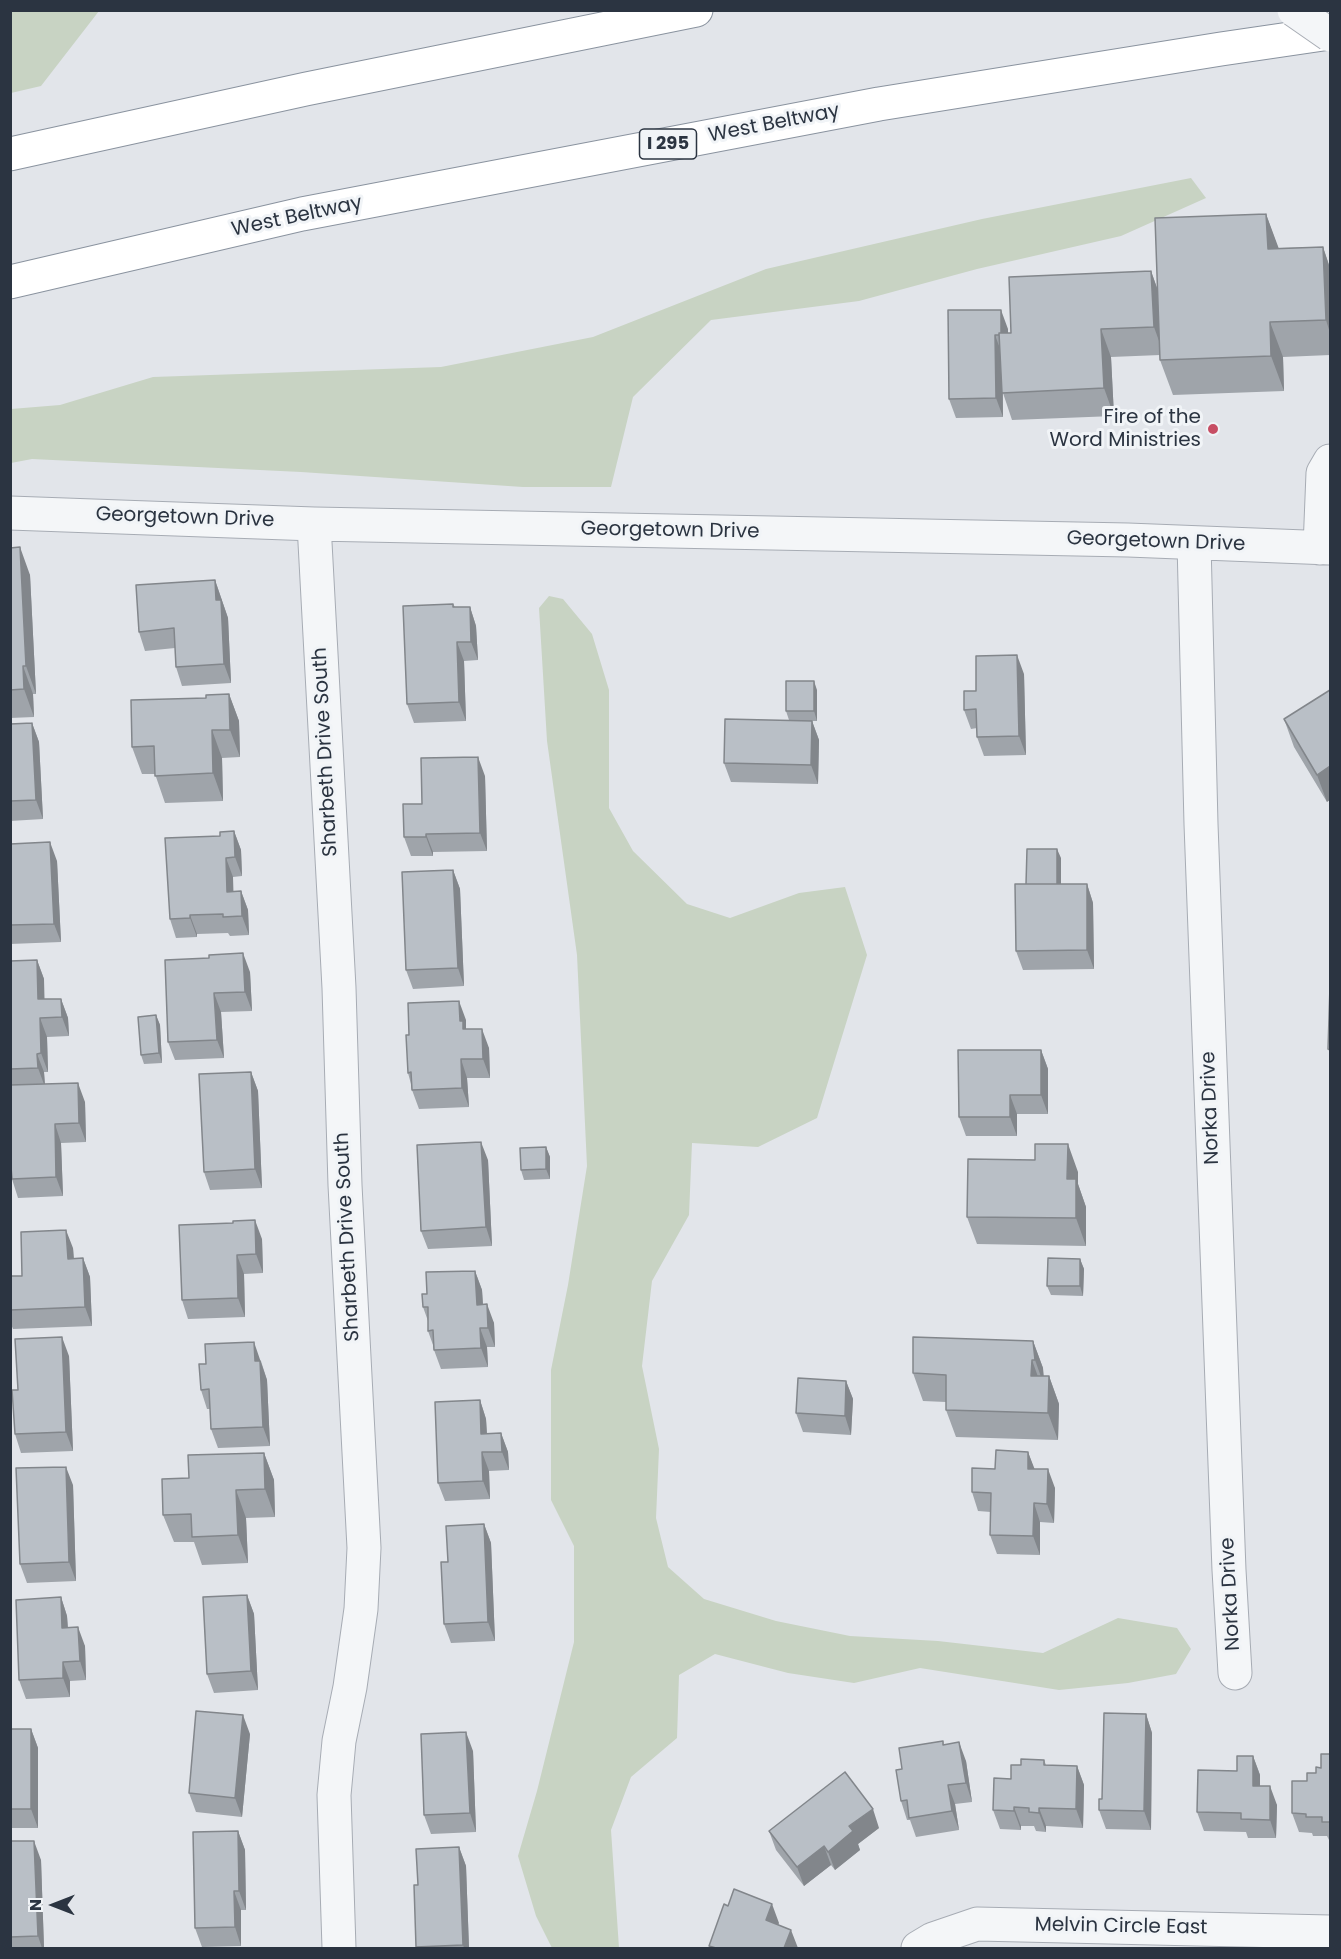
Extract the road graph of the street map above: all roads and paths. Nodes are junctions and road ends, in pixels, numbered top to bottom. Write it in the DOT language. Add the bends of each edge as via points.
graph roads {
  1 [pos="696,10"];
  2 [pos="1294,10"];
  3 [pos="1330,34"];
  4 [pos="10,154"];
  5 [pos="10,282"];
  6 [pos="1330,461"];
  7 [pos="10,513"];
  8 [pos="314,524"];
  9 [pos="1194,543"];
  10 [pos="1325,548"];
  11 [pos="1235,1673"];
  12 [pos="1330,1932"];
  13 [pos="339,1948"];
  14 [pos="918,1948"];
  1 -- 4 [label="highway" via="306,88"];
  2 -- 3 [label="street, bridge"];
  3 -- 5 [label="highway, West Beltway / I 295" via="879,104 302,214"];
  6 -- 10 [label="street" via="1323,473"];
  7 -- 8 [label="street, Georgetown Drive"];
  8 -- 9 [label="street, Georgetown Drive"];
  8 -- 13 [label="street, Sharbeth Drive South" via="364,1548 361,1609 334,1795"];
  9 -- 10 [label="street, Georgetown Drive"];
  9 -- 11 [label="street, Norka Drive" via="1201,824"];
  12 -- 14 [label="street, Melvin Circle East" via="977,1924"];
}
